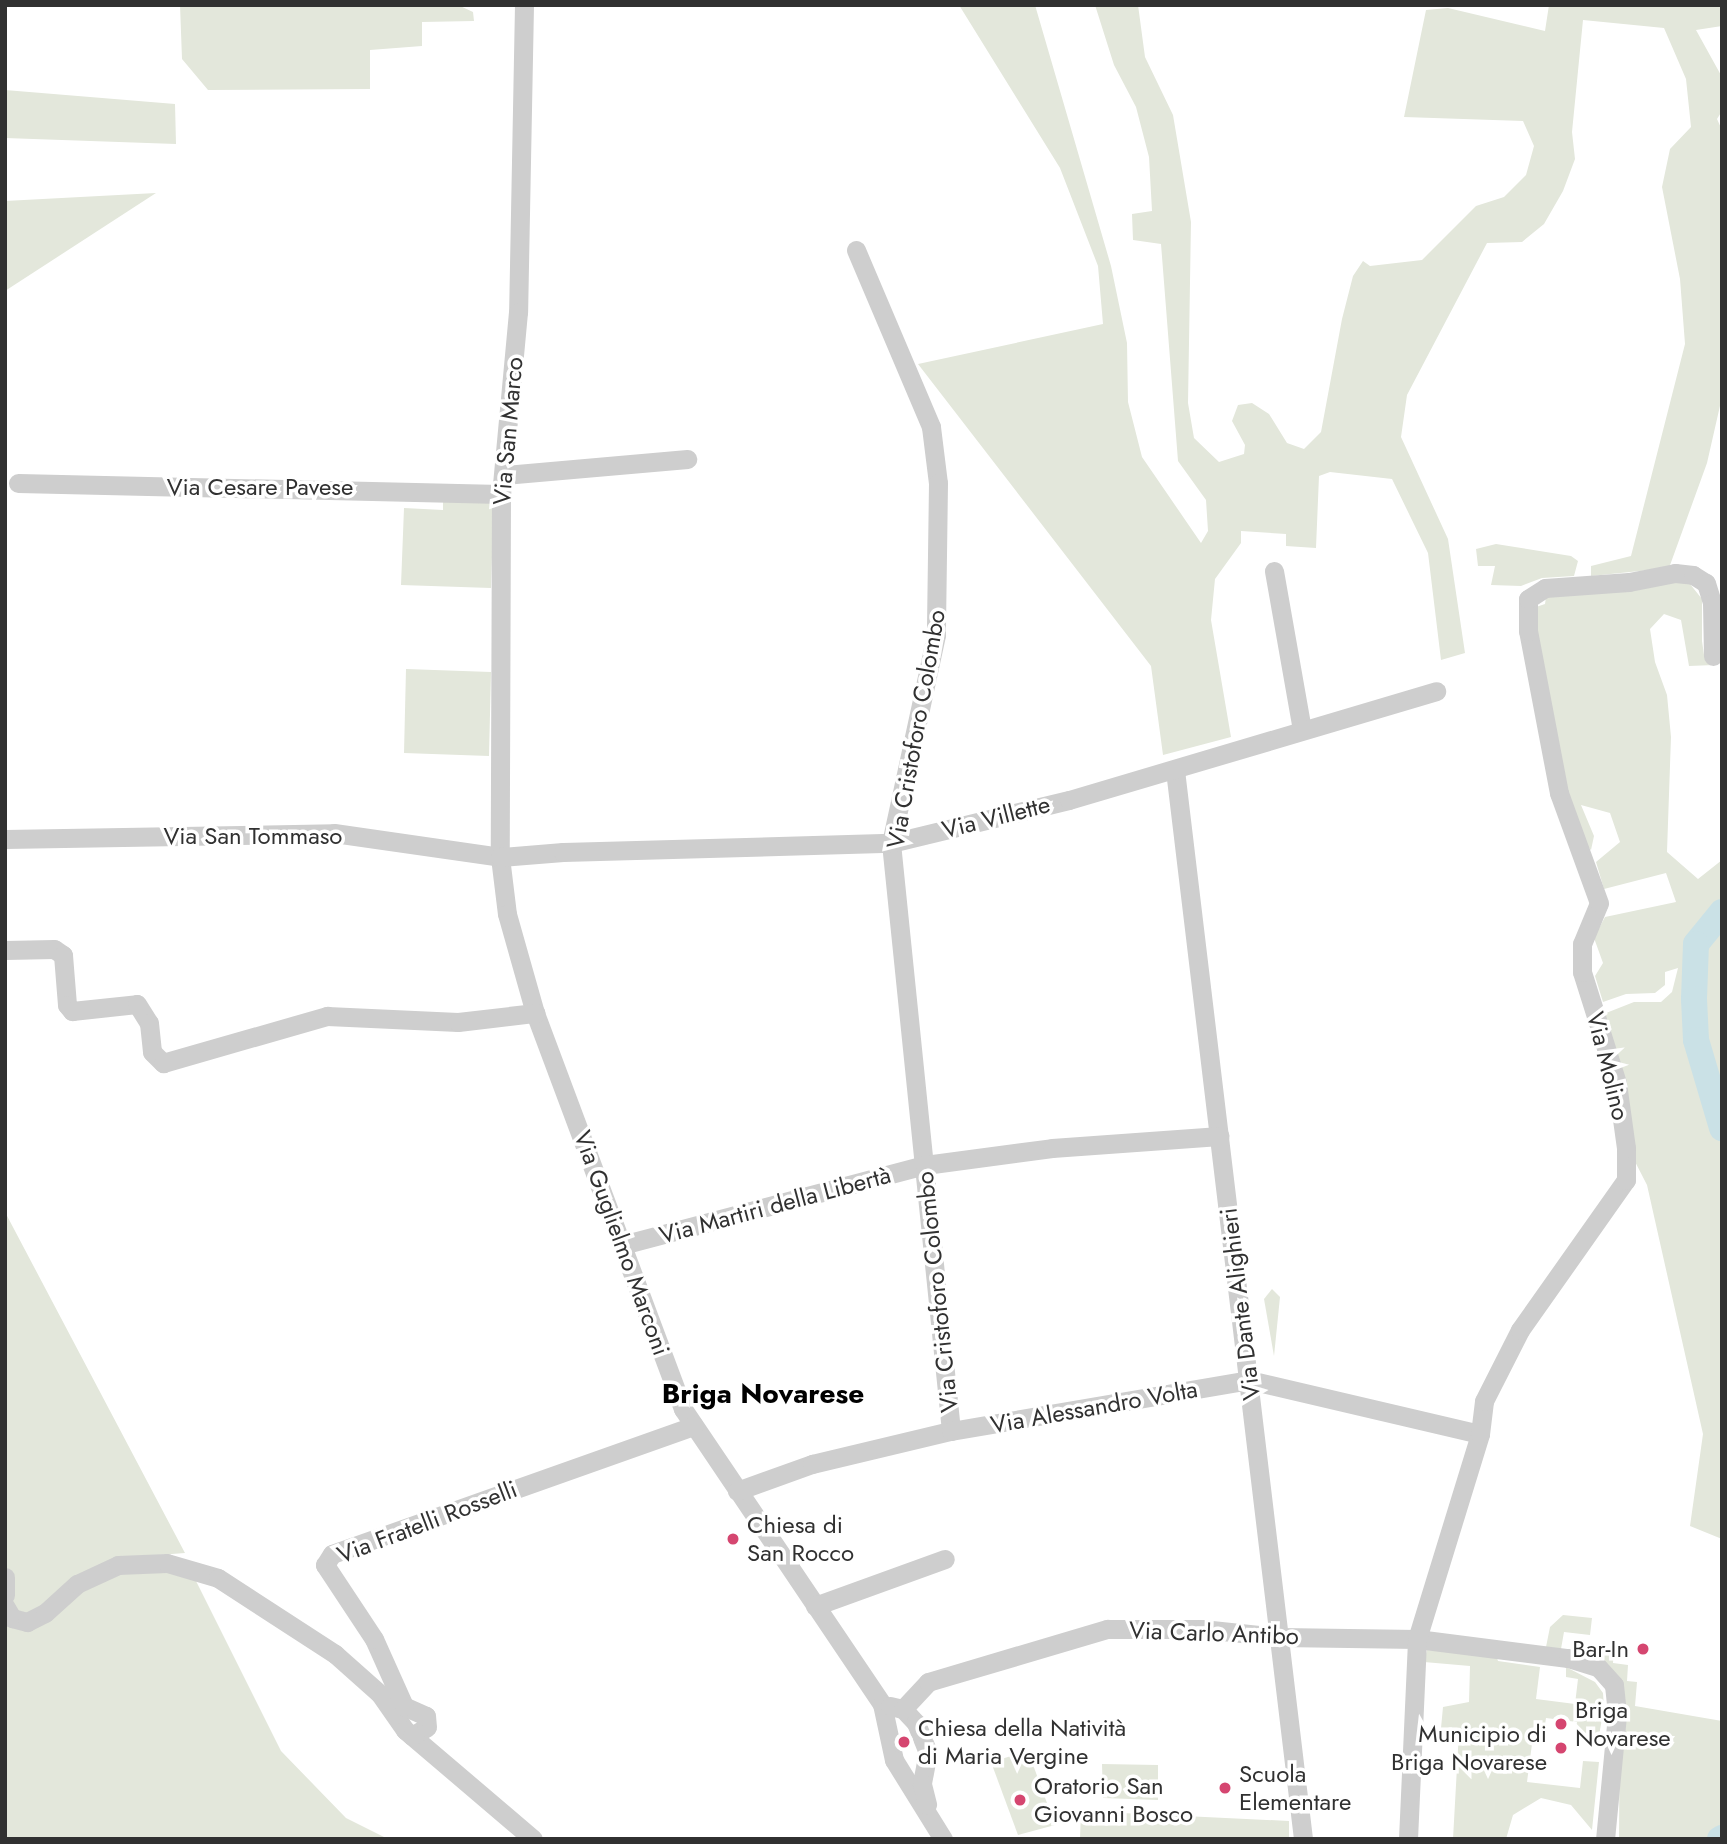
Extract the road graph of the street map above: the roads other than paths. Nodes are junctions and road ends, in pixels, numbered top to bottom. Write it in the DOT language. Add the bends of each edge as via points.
graph roads {
  1 [pos="524,5"];
  2 [pos="856,250"];
  3 [pos="687,459"];
  4 [pos="18,483"];
  5 [pos="503,484"];
  6 [pos="1274,571"];
  7 [pos="1713,656"];
  8 [pos="1436,691"];
  9 [pos="1302,730"];
  10 [pos="1175,770"];
  11 [pos="5,839"];
  12 [pos="891,843"];
  13 [pos="500,858"];
  14 [pos="5,950"];
  15 [pos="535,1013"];
  16 [pos="1220,1136"];
  17 [pos="925,1165"];
  18 [pos="622,1245"];
  19 [pos="1249,1380"];
  20 [pos="695,1426"];
  21 [pos="951,1432"];
  22 [pos="1480,1434"];
  23 [pos="737,1491"];
  24 [pos="945,1559"];
  25 [pos="5,1577"];
  26 [pos="5,1595"];
  27 [pos="5,1606"];
  28 [pos="815,1606"];
  29 [pos="1280,1637"];
  30 [pos="1417,1639"];
  31 [pos="882,1704"];
  32 [pos="903,1709"];
  33 [pos="412,1735"];
  34 [pos="930,1815"];
  35 [pos="533,1839"];
  36 [pos="943,1839"];
  37 [pos="1303,1839"];
  38 [pos="1408,1839"];
  39 [pos="1605,1839"];
  1 -- 5 [label="street, Via San Marco" via="518,312"];
  2 -- 12 [label="street, Via Cristoforo Colombo" via="931,427 939,483 936,635"];
  3 -- 5 [label="street, Via Cesare Pavese"];
  4 -- 5 [label="street, Via Cesare Pavese"];
  5 -- 13 [label="street, Via San Marco"];
  6 -- 9 [label="street"];
  7 -- 22 [label="street, Via Molino" via="1712,603 1706,583 1693,575 1675,573 1545,589 1528,599 1528,631 1559,793 1599,903 1582,944 1582,972 1617,1083 1626,1180 1520,1330 1484,1401"];
  8 -- 9 [label="street, Via Villette"];
  9 -- 10 [label="street, Via Villette"];
  10 -- 12 [label="street, Via Villette"];
  10 -- 16 [label="street, Via Dante Alighieri"];
  11 -- 13 [label="street, Via San Tommaso" via="334,834"];
  12 -- 13 [label="street, Via Villette" via="563,852"];
  12 -- 17 [label="street, Via Cristoforo Colombo"];
  13 -- 15 [label="street, Via Guglielmo Marconi" via="507,914"];
  14 -- 15 [label="street" via="54,950 63,955 67,1005 72,1011 138,1004 149,1023 152,1052 163,1063 327,1016 458,1022"];
  15 -- 18 [label="street, Via Guglielmo Marconi"];
  16 -- 17 [label="street, Via Martiri della Libertà" via="1052,1148"];
  16 -- 19 [label="street, Via Dante Alighieri"];
  17 -- 18 [label="street, Via Martiri della Libertà"];
  17 -- 21 [label="street, Via Cristoforo Colombo"];
  18 -- 20 [label="street, Via Guglielmo Marconi" via="683,1409"];
  19 -- 21 [label="street, Via Alessandro Volta"];
  19 -- 22 [label="street"];
  19 -- 29 [label="street, Via Dante Alighieri"];
  20 -- 23 [label="street, Via Guglielmo Marconi"];
  20 -- 33 [label="street, Via Fratelli Rosselli" via="332,1554 325,1565 374,1639 404,1706 426,1716 427,1727"];
  21 -- 23 [label="street, Via Alessandro Volta" via="812,1464"];
  22 -- 30 [label="street, Via Molino"];
  23 -- 28 [label="street, Via Guglielmo Marconi"];
  24 -- 28 [label="street"];
  25 -- 26 [label="street"];
  27 -- 33 [label="street" via="12,1618 27,1622 45,1613 77,1584 118,1565 167,1563 218,1578 335,1654 380,1694"];
  28 -- 31 [label="street, Via Guglielmo Marconi"];
  29 -- 30 [label="street, Via Carlo Antibo"];
  29 -- 32 [label="street, Via Carlo Antibo" via="1202,1629 1107,1629 928,1682"];
  29 -- 37 [label="street, Via Dante Alighieri"];
  30 -- 38 [label="street, Via Molino"];
  30 -- 39 [label="street, Via Carlo Antibo" via="1557,1656 1598,1667 1614,1685 1617,1715"];
  31 -- 32 [label="street"];
  31 -- 34 [label="street, Via Guglielmo Marconi" via="894,1760"];
  32 -- 34 [label="street, Via Guglielmo Marconi" via="916,1723 928,1752 922,1784"];
  33 -- 35 [label="street"];
  34 -- 36 [label="street, Via Guglielmo Marconi"];
}
